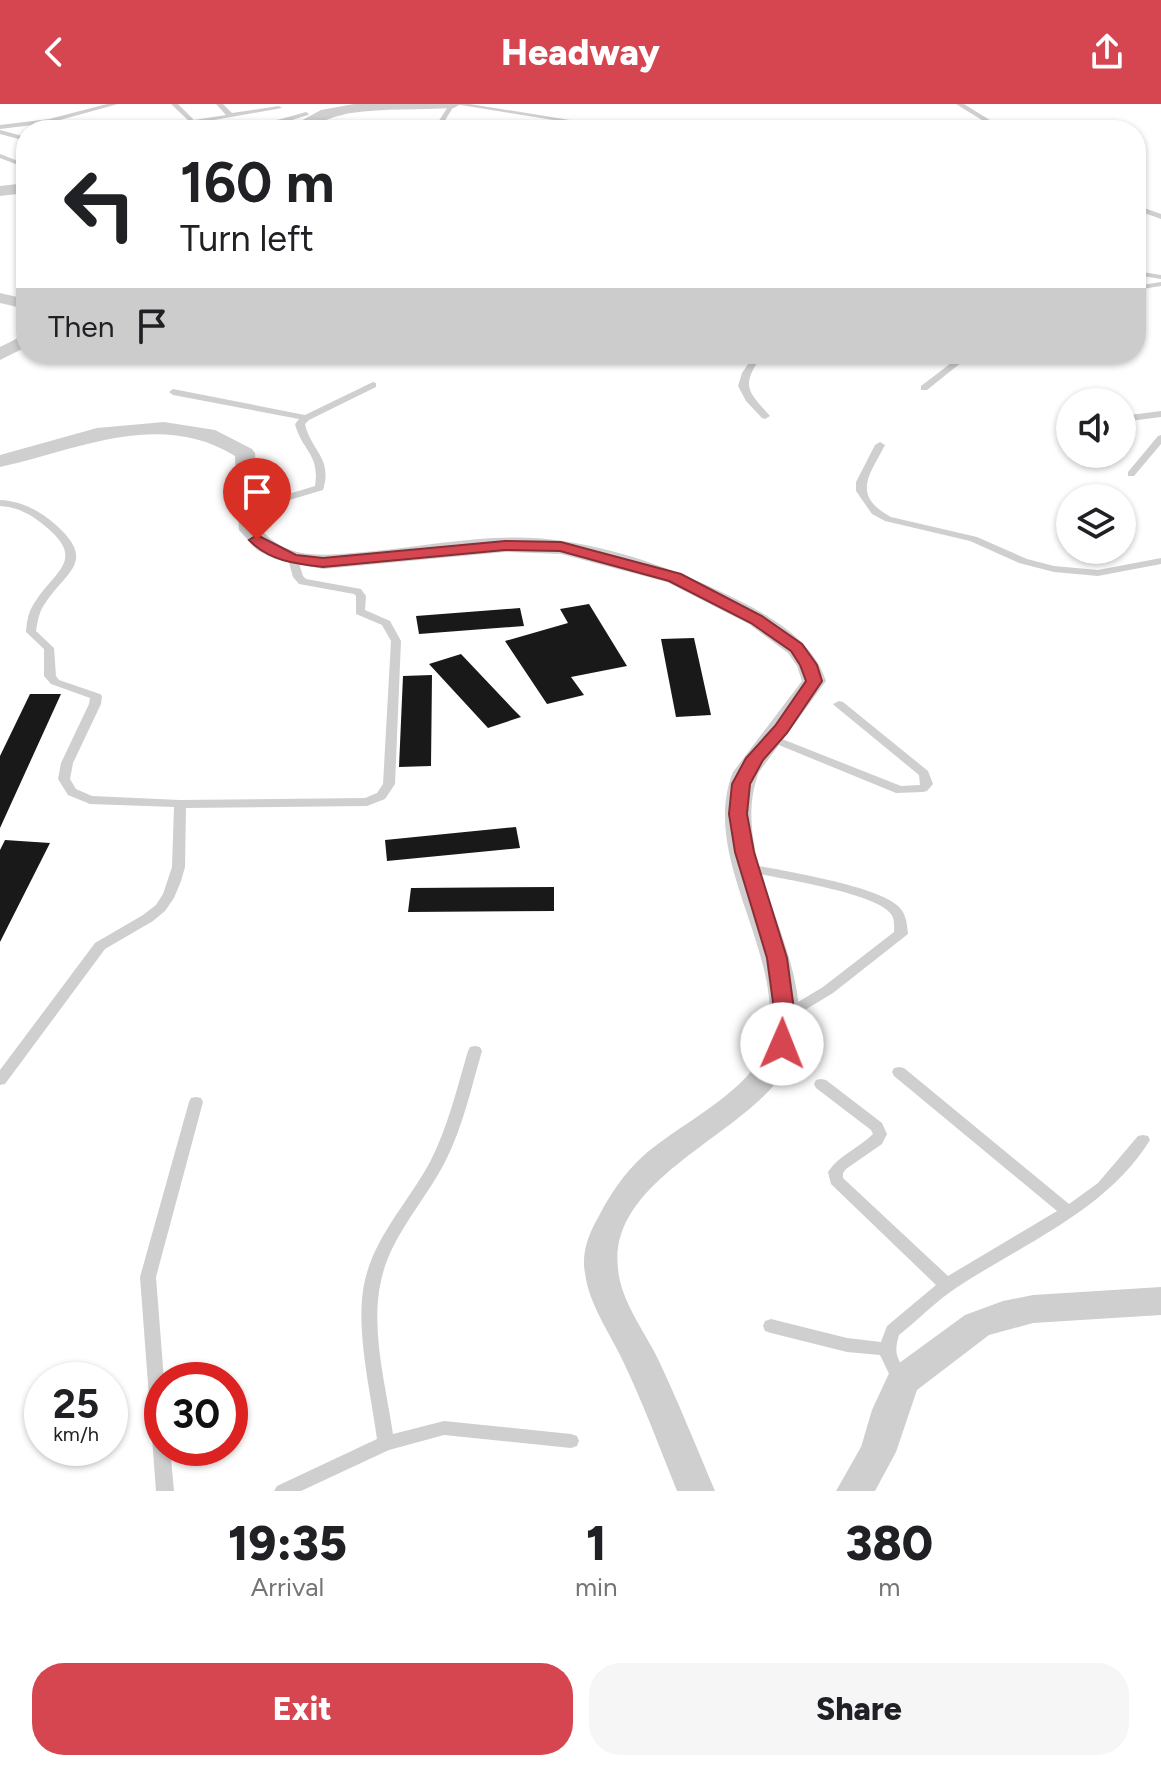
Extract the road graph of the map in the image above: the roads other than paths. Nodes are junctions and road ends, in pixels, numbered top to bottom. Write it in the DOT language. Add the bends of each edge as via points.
graph roads {
  1 [pos="115,104"];
  2 [pos="174,104"];
  3 [pos="219,104"];
  4 [pos="269,104"];
  5 [pos="959,104"];
  6 [pos="454,105"];
  7 [pos="279,108"];
  8 [pos="231,116"];
  9 [pos="311,116"];
  10 [pos="53,120"];
  11 [pos="190,120"];
  12 [pos="205,120"];
  13 [pos="301,120"];
  14 [pos="560,120"];
  15 [pos="986,120"];
  16 [pos="752,364"];
  17 [pos="955,364"];
  18 [pos="373,385"];
  19 [pos="924,388"];
  20 [pos="173,392"];
  21 [pos="1161,414"];
  22 [pos="765,416"];
  23 [pos="1136,417"];
  24 [pos="306,418"];
  25 [pos="1161,438"];
  26 [pos="880,445"];
  27 [pos="1147,455"];
  28 [pos="1161,456"];
  29 [pos="0,461"];
  30 [pos="1131,474"];
  31 [pos="0,503"];
  32 [pos="249,509"];
  33 [pos="293,559"];
  34 [pos="1161,561"];
  35 [pos="839,704"];
  36 [pos="773,739"];
  37 [pos="180,804"];
  38 [pos="749,868"];
  39 [pos="785,1017"];
  40 [pos="475,1051"];
  41 [pos="899,1072"];
  42 [pos="0,1080"];
  43 [pos="821,1084"];
  44 [pos="196,1102"];
  45 [pos="1143,1140"];
  46 [pos="1068,1212"];
  47 [pos="947,1285"];
  48 [pos="1161,1301"];
  49 [pos="771,1326"];
  50 [pos="887,1349"];
  51 [pos="904,1380"];
  52 [pos="571,1441"];
  53 [pos="386,1443"];
  54 [pos="165,1491"];
  55 [pos="283,1491"];
  56 [pos="696,1491"];
  57 [pos="855,1491"];
  1 -- 10 [label="lane"];
  2 -- 11 [label="lane"];
  3 -- 8 [label="lane"];
  4 -- 7 [label="lane"];
  5 -- 15 [label="lane"];
  6 -- 9 [label="street" via="356,108"];
  6 -- 14 [label="lane"];
  7 -- 8 [label="lane"];
  7 -- 9 [label="lane"];
  8 -- 12 [label="lane"];
  9 -- 13 [label="street"];
  16 -- 22 [label="lane" via="742,387"];
  17 -- 19 [label="lane"];
  18 -- 24 [label="lane"];
  20 -- 24 [label="lane"];
  21 -- 23 [label="lane"];
  24 -- 32 [label="lane" via="300,430 320,458 320,488"];
  25 -- 27 [label="lane"];
  26 -- 34 [label="lane" via="861,491 875,512 888,519 973,539 1054,569 1098,573"];
  27 -- 28 [label="lane"];
  27 -- 30 [label="lane"];
  29 -- 32 [label="street" via="78,438 127,431 177,429 210,435 245,453"];
  31 -- 37 [label="lane" via="24,506 66,537 73,549 71,563 30,619 31,632 49,648 55,682 96,696 64,779 72,792 90,800"];
  32 -- 33 [label="street" via="250,530 257,540"];
  33 -- 36 [label="street" via="323,562 505,545 561,547 675,577 757,619 796,648 809,665 814,681 807,696"];
  33 -- 37 [label="lane" via="303,582 357,591 360,612 386,623 396,641 389,784 381,796 367,802"];
  35 -- 36 [label="lane" via="924,774 927,784 900,790"];
  36 -- 38 [label="street" via="741,784 738,814"];
  37 -- 42 [label="lane" via="179,864 167,900 149,918 100,946"];
  38 -- 39 [label="street" via="777,958"];
  38 -- 39 [label="lane" via="873,897 893,907 901,920 901,934"];
  39 -- 56 [label="street" via="782,1044 755,1088 653,1166 624,1199 600,1258 603,1281"];
  40 -- 53 [label="lane" via="450,1138 407,1207 373,1279 369,1305"];
  41 -- 46 [label="lane"];
  43 -- 47 [label="lane" via="880,1134 841,1165 836,1180"];
  44 -- 54 [label="lane" via="148,1277"];
  45 -- 46 [label="lane" via="1103,1187"];
  46 -- 47 [label="lane"];
  47 -- 50 [label="lane" via="893,1331"];
  48 -- 51 [label="street" via="1003,1315 958,1336"];
  49 -- 50 [label="lane"];
  50 -- 51 [label="lane" via="892,1367"];
  51 -- 57 [label="street" via="878,1452"];
  52 -- 53 [label="lane" via="444,1428"];
  53 -- 55 [label="lane"];
}
